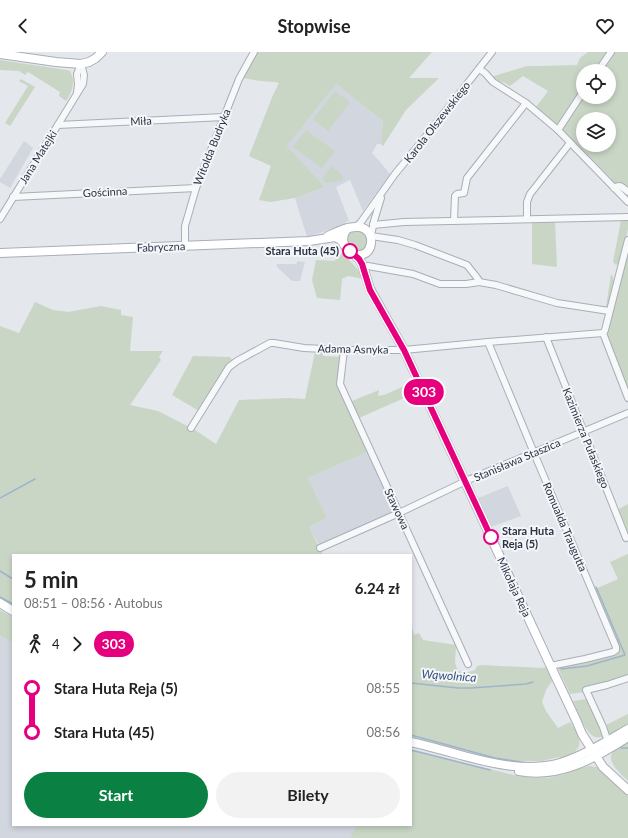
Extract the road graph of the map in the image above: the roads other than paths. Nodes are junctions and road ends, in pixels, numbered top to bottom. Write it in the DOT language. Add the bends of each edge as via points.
graph roads {
  1 [pos="102,52"];
  2 [pos="254,52"];
  3 [pos="492,52"];
  4 [pos="611,52"];
  5 [pos="0,54"];
  6 [pos="81,64"];
  7 [pos="603,64"];
  8 [pos="479,69"];
  9 [pos="526,103"];
  10 [pos="576,103"];
  11 [pos="224,117"];
  12 [pos="58,125"];
  13 [pos="558,130"];
  14 [pos="570,143"];
  15 [pos="196,188"];
  16 [pos="614,188"];
  17 [pos="382,192"];
  18 [pos="628,192"];
  19 [pos="13,197"];
  20 [pos="628,202"];
  21 [pos="628,217"];
  22 [pos="0,219"];
  23 [pos="527,219"];
  24 [pos="454,221"];
  25 [pos="373,225"];
  26 [pos="357,226"];
  27 [pos="348,228"];
  28 [pos="371,236"];
  29 [pos="321,239"];
  30 [pos="628,240"];
  31 [pos="344,245"];
  32 [pos="185,246"];
  33 [pos="370,249"];
  34 [pos="0,253"];
  35 [pos="354,254"];
  36 [pos="365,265"];
  37 [pos="480,282"];
  38 [pos="609,311"];
  39 [pos="603,333"];
  40 [pos="546,337"];
  41 [pos="488,342"];
  42 [pos="344,350"];
  43 [pos="404,350"];
  44 [pos="234,354"];
  45 [pos="238,360"];
  46 [pos="628,398"];
  47 [pos="628,413"];
  48 [pos="191,428"];
  49 [pos="584,432"];
  50 [pos="534,453"];
  51 [pos="465,482"];
  52 [pos="399,513"];
  53 [pos="626,538"];
  54 [pos="320,548"];
  55 [pos="0,603"];
  56 [pos="12,610"];
  57 [pos="468,664"];
  58 [pos="550,666"];
  59 [pos="628,678"];
  60 [pos="577,722"];
  61 [pos="628,729"];
  62 [pos="582,734"];
  63 [pos="606,736"];
  64 [pos="628,737"];
  65 [pos="412,742"];
  66 [pos="596,752"];
  67 [pos="575,757"];
  68 [pos="484,761"];
  69 [pos="578,765"];
  70 [pos="603,767"];
  71 [pos="627,789"];
  1 -- 6 [label="street" via="96,58"];
  2 -- 11 [label="street, Witolda Budryka" via="239,79"];
  3 -- 8 [label="street, Karola Olszewskiego"];
  4 -- 7 [label="street"];
  5 -- 6 [label="street"];
  6 -- 12 [label="street, Jana Matejki" via="77,74 77,95"];
  8 -- 9 [label="street" via="493,82"];
  8 -- 17 [label="street, Karola Olszewskiego"];
  9 -- 13 [label="street"];
  9 -- 24 [label="street" via="467,178 464,193 455,196"];
  10 -- 13 [label="street"];
  11 -- 12 [label="street, Miła"];
  11 -- 15 [label="street, Witolda Budryka"];
  12 -- 19 [label="street, Jana Matejki"];
  13 -- 14 [label="street"];
  14 -- 16 [label="street"];
  14 -- 23 [label="street" via="530,194 527,202"];
  15 -- 19 [label="street, Gościnna"];
  15 -- 32 [label="street, Witolda Budryka" via="185,226"];
  16 -- 18 [label="street" via="618,185"];
  16 -- 20 [label="street"];
  17 -- 25 [label="street, Karola Olszewskiego"];
  17 -- 26 [label="street, Karola Olszewskiego"];
  19 -- 22 [label="street, Jana Matejki"];
  21 -- 23 [label="street"];
  23 -- 24 [label="street"];
  24 -- 25 [label="street"];
  25 -- 28 [label="street, Karola Olszewskiego"];
  26 -- 27 [label="street"];
  26 -- 28 [label="street" via="365,228"];
  27 -- 29 [label="street, Fabryczna"];
  27 -- 31 [label="street" via="343,236"];
  28 -- 33 [label="street"];
  28 -- 37 [label="street" via="415,244 467,265"];
  29 -- 31 [label="street, Fabryczna" via="338,238"];
  29 -- 32 [label="street, Fabryczna"];
  30 -- 38 [label="street"];
  31 -- 35 [label="street"];
  32 -- 34 [label="street, Fabryczna"];
  33 -- 35 [label="street" via="363,256"];
  33 -- 36 [label="street"];
  35 -- 36 [label="street"];
  36 -- 37 [label="street" via="413,274 440,284"];
  36 -- 43 [label="street, Mikołaja Reja" via="370,290"];
  37 -- 38 [label="street" via="557,303"];
  38 -- 39 [label="street"];
  39 -- 40 [label="street, Adama Asnyka"];
  39 -- 46 [label="street"];
  40 -- 41 [label="street, Adama Asnyka"];
  40 -- 49 [label="street, Kazimierza Pułaskiego"];
  41 -- 43 [label="street, Adama Asnyka"];
  41 -- 50 [label="street, Romualda Traugutta"];
  42 -- 43 [label="street, Adama Asnyka"];
  42 -- 45 [label="street, Adama Asnyka" via="274,343 265,345"];
  42 -- 52 [label="street, Stawowa" via="340,384"];
  43 -- 51 [label="street, Mikołaja Reja"];
  44 -- 45 [label="street"];
  45 -- 48 [label="street, Adama Asnyka" via="229,367"];
  47 -- 49 [label="street, Stanisława Staszica"];
  49 -- 50 [label="street, Stanisława Staszica"];
  49 -- 53 [label="street, Kazimierza Pułaskiego"];
  50 -- 51 [label="street, Stanisława Staszica"];
  50 -- 58 [label="street, Romualda Traugutta" via="616,647 613,652"];
  51 -- 52 [label="street, Stanisława Staszica"];
  51 -- 58 [label="street, Mikołaja Reja"];
  52 -- 54 [label="street, Stanisława Staszica"];
  52 -- 57 [label="street, Stawowa"];
  55 -- 56 [label="street"];
  58 -- 60 [label="street, Mikołaja Reja"];
  59 -- 63 [label="street" via="586,690"];
  60 -- 62 [label="street, Mikołaja Reja"];
  60 -- 66 [label="street, Mikołaja Reja"];
  61 -- 66 [label="street"];
  62 -- 66 [label="street, Mikołaja Reja"];
  62 -- 67 [label="street" via="581,747"];
  64 -- 66 [label="street"];
  65 -- 68 [label="street"];
  66 -- 67 [label="street"];
  66 -- 69 [label="street"];
  66 -- 70 [label="street, Mikołaja Reja"];
  66 -- 71 [label="street, Mikołaja Reja"];
  67 -- 68 [label="street" via="536,767"];
  68 -- 69 [label="street" via="522,772 536,773 555,772"];
  69 -- 70 [label="street" via="591,764"];
  70 -- 71 [label="street, Mikołaja Reja"];
}
